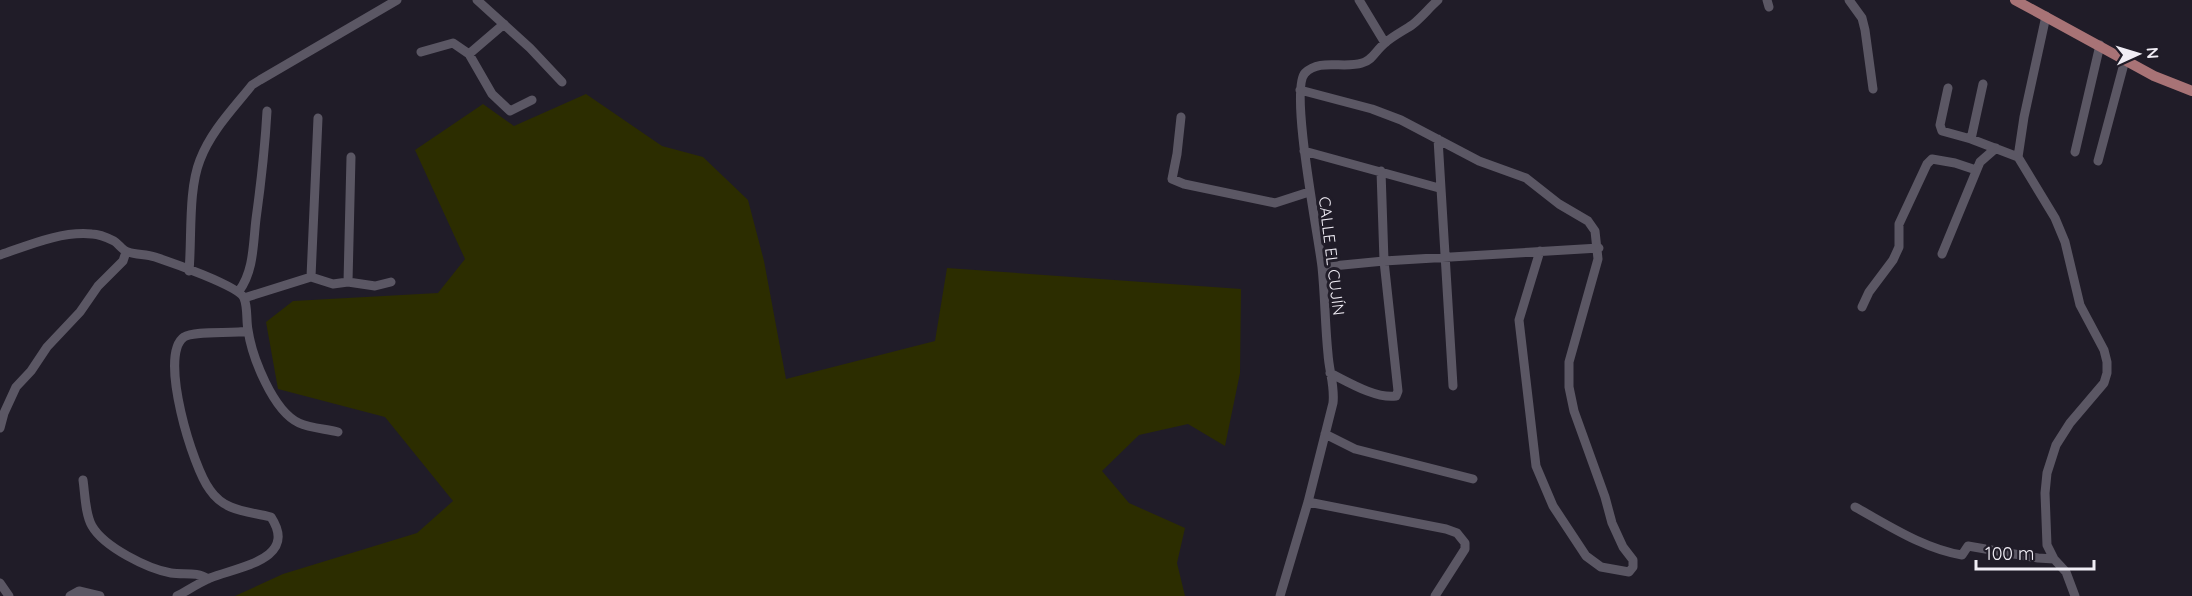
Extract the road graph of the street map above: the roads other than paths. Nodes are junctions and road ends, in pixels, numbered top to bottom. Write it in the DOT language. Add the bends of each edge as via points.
graph roads {
  1 [pos="397,0"];
  2 [pos="477,0"];
  3 [pos="1359,0"];
  4 [pos="1438,0"];
  5 [pos="1849,0"];
  6 [pos="2015,0"];
  7 [pos="2046,16"];
  8 [pos="504,24"];
  9 [pos="1385,43"];
  10 [pos="2100,45"];
  11 [pos="421,52"];
  12 [pos="469,54"];
  13 [pos="2126,60"];
  14 [pos="562,82"];
  15 [pos="1983,84"];
  16 [pos="1948,88"];
  17 [pos="1873,89"];
  18 [pos="1300,90"];
  19 [pos="2192,91"];
  20 [pos="532,100"];
  21 [pos="267,111"];
  22 [pos="1181,117"];
  23 [pos="318,118"];
  24 [pos="1438,139"];
  25 [pos="1971,139"];
  26 [pos="1996,148"];
  27 [pos="1304,151"];
  28 [pos="2075,152"];
  29 [pos="351,157"];
  30 [pos="2018,157"];
  31 [pos="2098,161"];
  32 [pos="1976,170"];
  33 [pos="1381,171"];
  34 [pos="1439,188"];
  35 [pos="1309,192"];
  36 [pos="1599,248"];
  37 [pos="1540,250"];
  38 [pos="126,252"];
  39 [pos="1942,254"];
  40 [pos="0,255"];
  41 [pos="1444,258"];
  42 [pos="1384,261"];
  43 [pos="1322,267"];
  44 [pos="189,271"];
  45 [pos="311,277"];
  46 [pos="348,282"];
  47 [pos="391,282"];
  48 [pos="242,295"];
  49 [pos="1862,307"];
  50 [pos="248,331"];
  51 [pos="1330,373"];
  52 [pos="1453,386"];
  53 [pos="0,428"];
  54 [pos="339,432"];
  55 [pos="1325,434"];
  56 [pos="1473,479"];
  57 [pos="83,480"];
  58 [pos="1308,502"];
  59 [pos="1855,507"];
  60 [pos="2054,559"];
  61 [pos="208,579"];
  62 [pos="0,583"];
  63 [pos="9,596"];
  64 [pos="70,596"];
  65 [pos="100,596"];
  66 [pos="177,596"];
  67 [pos="1280,596"];
  68 [pos="1435,596"];
  69 [pos="2074,596"];
  1 -- 44 [label="street" via="252,85 214,132 199,162"];
  2 -- 8 [label="street"];
  3 -- 9 [label="street"];
  4 -- 9 [label="street"];
  5 -- 17 [label="street" via="1862,18"];
  6 -- 7 [label="main road"];
  7 -- 10 [label="main road"];
  7 -- 30 [label="street"];
  8 -- 12 [label="street"];
  8 -- 14 [label="street"];
  9 -- 18 [label="street" via="1364,63 1310,69 1302,77"];
  10 -- 13 [label="main road"];
  10 -- 28 [label="street"];
  11 -- 12 [label="street" via="453,43"];
  12 -- 20 [label="street" via="492,94 510,111"];
  13 -- 19 [label="main road"];
  13 -- 31 [label="street"];
  15 -- 25 [label="street"];
  16 -- 25 [label="street" via="1940,128 1945,133"];
  18 -- 24 [label="street" via="1372,109"];
  18 -- 27 [label="street, CALLE EL CUJÍN"];
  21 -- 48 [label="street" via="265,160 251,262"];
  22 -- 35 [label="street" via="1172,179 1275,203"];
  23 -- 45 [label="street"];
  24 -- 34 [label="street"];
  24 -- 36 [label="street" via="1479,161 1526,178 1588,221"];
  25 -- 26 [label="street"];
  26 -- 30 [label="street"];
  26 -- 32 [label="street"];
  27 -- 33 [label="street"];
  27 -- 35 [label="street, CALLE EL CUJÍN"];
  29 -- 46 [label="street"];
  30 -- 60 [label="street" via="2055,218 2065,242 2080,306 2107,362 2104,383 2056,445 2047,473 2047,545"];
  32 -- 39 [label="street"];
  32 -- 49 [label="street" via="1940,159 1927,164 1899,224 1899,247"];
  33 -- 34 [label="street"];
  33 -- 42 [label="street"];
  34 -- 41 [label="street"];
  35 -- 43 [label="street, CALLE EL CUJÍN"];
  36 -- 37 [label="street"];
  36 -- 37 [label="street" via="1569,362 1569,387 1612,523 1633,560 1629,572 1601,567 1586,556 1553,506 1536,466 1519,320"];
  37 -- 41 [label="street"];
  38 -- 40 [label="street" via="113,241 94,234 78,234"];
  38 -- 44 [label="street" via="153,256"];
  38 -- 53 [label="street" via="123,261 16,387"];
  41 -- 42 [label="street"];
  41 -- 52 [label="street"];
  42 -- 43 [label="street"];
  42 -- 51 [label="street" via="1396,396 1361,389"];
  43 -- 51 [label="street, CALLE EL CUJÍN"];
  44 -- 48 [label="street" via="226,283"];
  45 -- 46 [label="street" via="333,285"];
  45 -- 48 [label="street"];
  46 -- 47 [label="street" via="375,286"];
  48 -- 50 [label="street"];
  50 -- 54 [label="street" via="268,388 280,409 298,423"];
  50 -- 61 [label="street" via="192,333 176,347 178,403 209,490 238,511 271,517 279,537 277,547 266,557"];
  51 -- 55 [label="street, CALLE EL CUJÍN" via="1334,391"];
  55 -- 56 [label="street" via="1355,449"];
  55 -- 58 [label="street, CALLE EL CUJÍN"];
  57 -- 61 [label="street" via="92,526 111,546 139,562 171,573"];
  58 -- 67 [label="street, CALLE EL CUJÍN"];
  58 -- 68 [label="street" via="1457,533 1465,549"];
  59 -- 60 [label="street" via="1909,536 1952,553 1962,555 1968,546"];
  60 -- 69 [label="street" via="2066,572"];
  61 -- 66 [label="street"];
  62 -- 63 [label="street"];
  64 -- 65 [label="street" via="79,591"];
}
